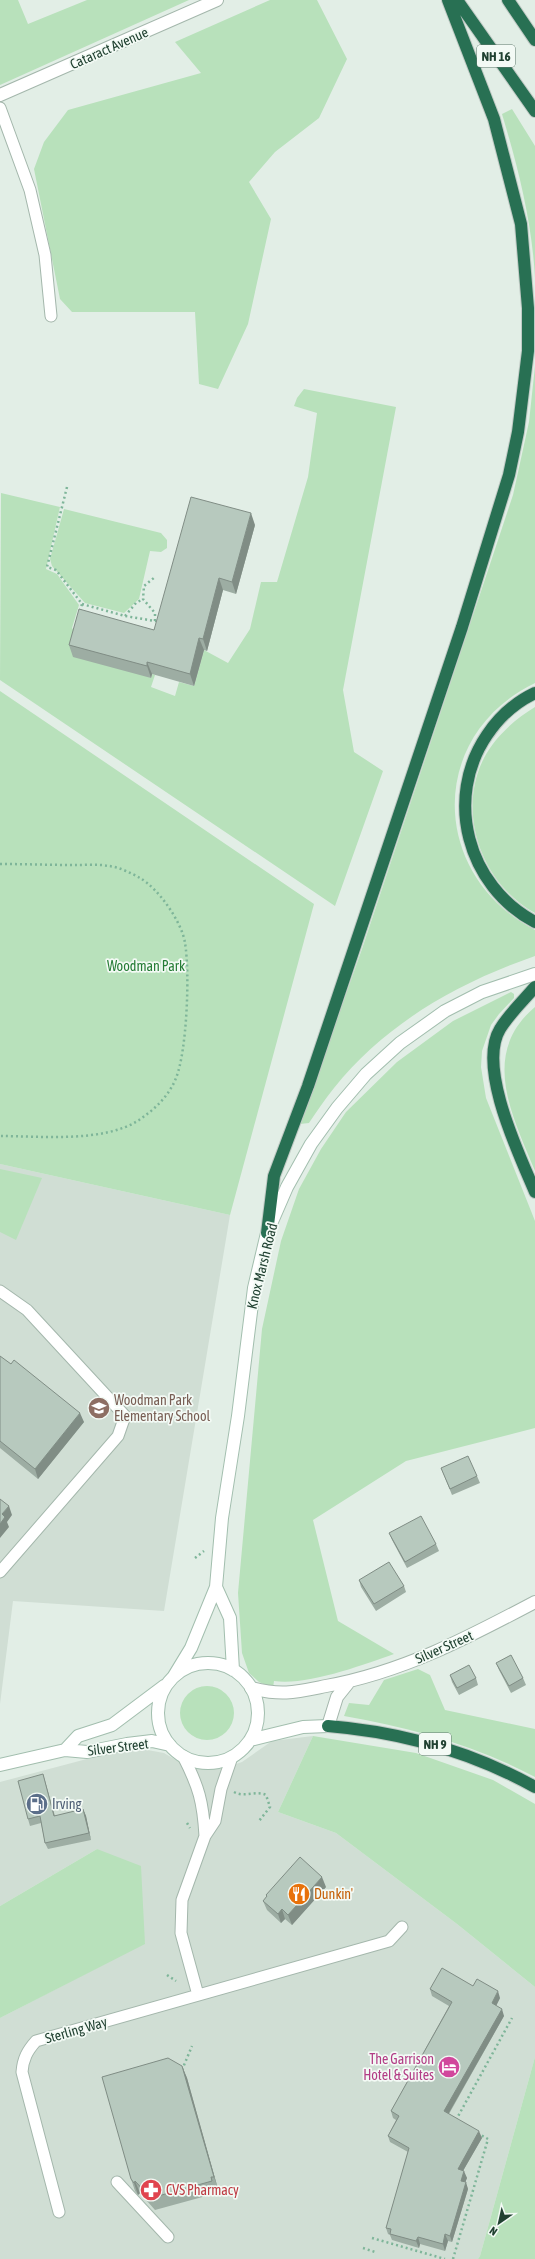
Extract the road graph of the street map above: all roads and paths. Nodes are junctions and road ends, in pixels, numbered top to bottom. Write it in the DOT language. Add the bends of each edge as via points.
graph roads {
  1 [pos="217,0"];
  2 [pos="448,0"];
  3 [pos="457,0"];
  4 [pos="508,0"];
  5 [pos="535,40"];
  6 [pos="0,95"];
  7 [pos="0,108"];
  8 [pos="535,111"];
  9 [pos="51,316"];
  10 [pos="67,487"];
  11 [pos="155,577"];
  12 [pos="143,599"];
  13 [pos="82,604"];
  14 [pos="125,616"];
  15 [pos="77,618"];
  16 [pos="535,693"];
  17 [pos="0,864"];
  18 [pos="535,922"];
  19 [pos="535,974"];
  20 [pos="535,987"];
  21 [pos="0,1136"];
  22 [pos="535,1192"];
  23 [pos="267,1233"];
  24 [pos="0,1290"];
  25 [pos="0,1572"];
  26 [pos="216,1587"];
  27 [pos="535,1602"];
  28 [pos="233,1670"];
  29 [pos="170,1680"];
  30 [pos="349,1682"];
  31 [pos="251,1688"];
  32 [pos="328,1726"];
  33 [pos="250,1740"];
  34 [pos="170,1745"];
  35 [pos="65,1750"];
  36 [pos="183,1756"];
  37 [pos="232,1757"];
  38 [pos="0,1765"];
  39 [pos="535,1787"];
  40 [pos="234,1791"];
  41 [pos="259,1821"];
  42 [pos="205,1836"];
  43 [pos="402,1927"];
  44 [pos="167,1976"];
  45 [pos="176,1982"];
  46 [pos="198,1995"];
  47 [pos="512,2018"];
  48 [pos="192,2046"];
  49 [pos="180,2074"];
  50 [pos="462,2124"];
  51 [pos="475,2132"];
  52 [pos="117,2182"];
  53 [pos="59,2212"];
  54 [pos="168,2237"];
  55 [pos="372,2238"];
  56 [pos="363,2248"];
  57 [pos="375,2252"];
  58 [pos="445,2259"];
  59 [pos="453,2259"];
  1 -- 6 [label="main road, Cataract Avenue"];
  2 -- 23 [label="highway" via="494,119 521,224 528,308 528,351 518,432 509,475 462,627 308,1086 274,1176"];
  3 -- 8 [label="highway, NH 16"];
  4 -- 5 [label="highway, NH 16"];
  7 -- 9 [label="lane" via="30,190 45,255"];
  10 -- 13 [label="path" via="47,567 56,570"];
  11 -- 12 [label="path" via="144,586"];
  12 -- 14 [label="path"];
  12 -- 14 [label="path" via="155,613 155,621"];
  13 -- 14 [label="path"];
  13 -- 15 [label="path"];
  16 -- 18 [label="highway" via="504,715 482,742 469,775 465,810 470,846 486,878 510,905"];
  17 -- 21 [label="path" via="109,866 141,878 158,894 180,927 185,943 186,978 184,1047 181,1064 172,1085 159,1104 139,1120 116,1132 89,1135"];
  19 -- 23 [label="main road, Knox Marsh Road / NH 9" via="482,992 445,1011 400,1043 366,1074 312,1144 287,1187"];
  20 -- 22 [label="highway" via="500,1030 492,1054 495,1082"];
  23 -- 26 [label="main road, Knox Marsh Road / NH 9" via="254,1288 222,1518"];
  24 -- 25 [label="lane" via="27,1310 125,1416 118,1436"];
  26 -- 28 [label="main road, Knox Marsh Road / NH 9" via="230,1618"];
  26 -- 29 [label="main road, Knox Marsh Road / NH 9" via="191,1648"];
  27 -- 30 [label="main road, Silver Street" via="452,1646"];
  28 -- 29 [label="main road, NH 9" via="221,1665 196,1664 184,1669"];
  28 -- 31 [label="main road, NH 9"];
  29 -- 34 [label="main road, NH 9" via="159,1699 158,1716 161,1731"];
  29 -- 35 [label="main road, Silver Street / NH 9" via="112,1725 78,1736"];
  30 -- 31 [label="main road, Silver Street" via="287,1694"];
  30 -- 32 [label="main road" via="337,1697"];
  31 -- 33 [label="main road, NH 9" via="256,1698 258,1714"];
  32 -- 33 [label="main road, NH 9" via="303,1727"];
  32 -- 39 [label="highway, NH 9" via="367,1730 425,1742 488,1763"];
  33 -- 37 [label="main road, NH 9"];
  34 -- 35 [label="main road, Silver Street" via="152,1742 87,1752"];
  34 -- 36 [label="main road, NH 9"];
  35 -- 38 [label="main road, Silver Street"];
  36 -- 37 [label="main road, NH 9" via="208,1763"];
  36 -- 42 [label="lane" via="197,1782 203,1806"];
  37 -- 42 [label="lane" via="221,1789 215,1821"];
  40 -- 41 [label="path" via="239,1794 266,1795 270,1807"];
  42 -- 46 [label="lane" via="185,1887 180,1917 181,1933"];
  43 -- 46 [label="lane, Sterling Way" via="389,1941"];
  44 -- 45 [label="path"];
  46 -- 53 [label="lane, Sterling Way" via="36,2041 28,2050 23,2060 22,2072"];
  47 -- 50 [label="path" via="456,2120"];
  48 -- 49 [label="path"];
  51 -- 59 [label="path" via="488,2139"];
  52 -- 54 [label="lane"];
  55 -- 58 [label="path"];
  56 -- 57 [label="path"];
}
